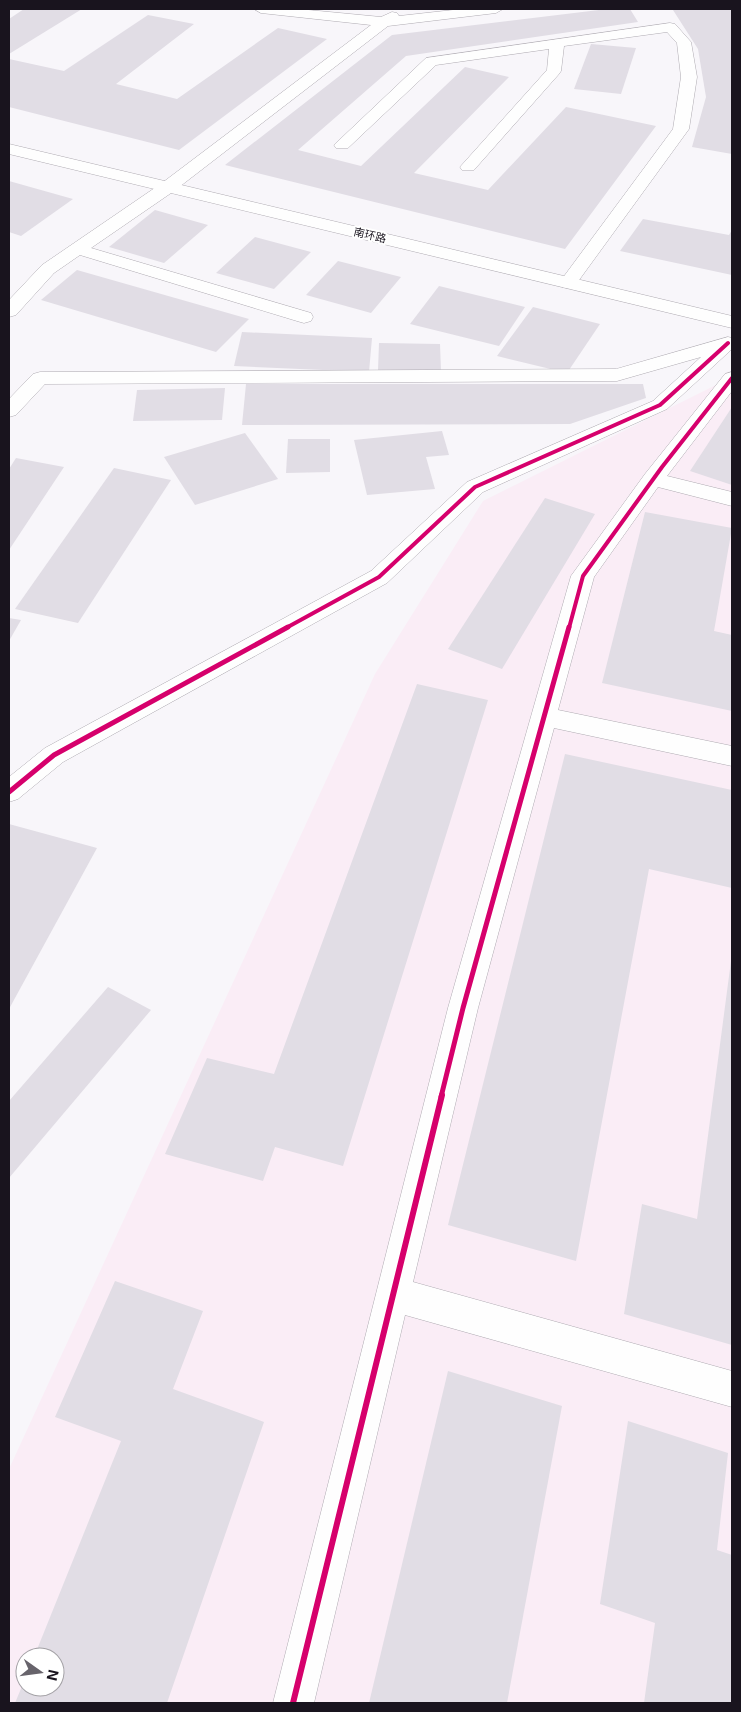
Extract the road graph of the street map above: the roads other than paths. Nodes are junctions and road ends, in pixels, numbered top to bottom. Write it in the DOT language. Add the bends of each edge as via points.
graph roads {
  1 [pos="261,9"];
  2 [pos="402,9"];
  3 [pos="496,9"];
  4 [pos="384,22"];
  5 [pos="557,43"];
  6 [pos="9,136"];
  7 [pos="342,145"];
  8 [pos="9,149"];
  9 [pos="468,167"];
  10 [pos="174,182"];
  11 [pos="77,249"];
  12 [pos="572,277"];
  13 [pos="732,308"];
  14 [pos="9,311"];
  15 [pos="304,317"];
  16 [pos="731,335"];
  17 [pos="732,378"];
  18 [pos="9,411"];
  19 [pos="653,479"];
  20 [pos="732,499"];
  21 [pos="544,716"];
  22 [pos="732,756"];
  23 [pos="9,792"];
  24 [pos="394,1294"];
  25 [pos="732,1389"];
  26 [pos="294,1703"];
  1 -- 4 [label="street"];
  2 -- 4 [label="street"];
  3 -- 4 [label="street"];
  4 -- 10 [label="street"];
  5 -- 7 [label="street" via="432,61"];
  5 -- 9 [label="street" via="554,71"];
  5 -- 12 [label="street" via="670,26 684,42 689,77 681,129"];
  6 -- 10 [label="street, 南环路"];
  8 -- 10 [label="street, 南环路"];
  10 -- 11 [label="street"];
  10 -- 12 [label="street, 南环路"];
  11 -- 14 [label="street" via="48,269"];
  11 -- 15 [label="street"];
  12 -- 13 [label="street, 南环路"];
  12 -- 16 [label="street, 南环路"];
  16 -- 18 [label="street" via="617,375 40,378"];
  16 -- 23 [label="street" via="660,405 475,486 379,577 54,755"];
  17 -- 19 [label="street"];
  19 -- 20 [label="street"];
  19 -- 21 [label="street" via="583,576"];
  21 -- 22 [label="street"];
  21 -- 24 [label="street" via="463,1008"];
  24 -- 25 [label="street"];
  24 -- 26 [label="street"];
}
